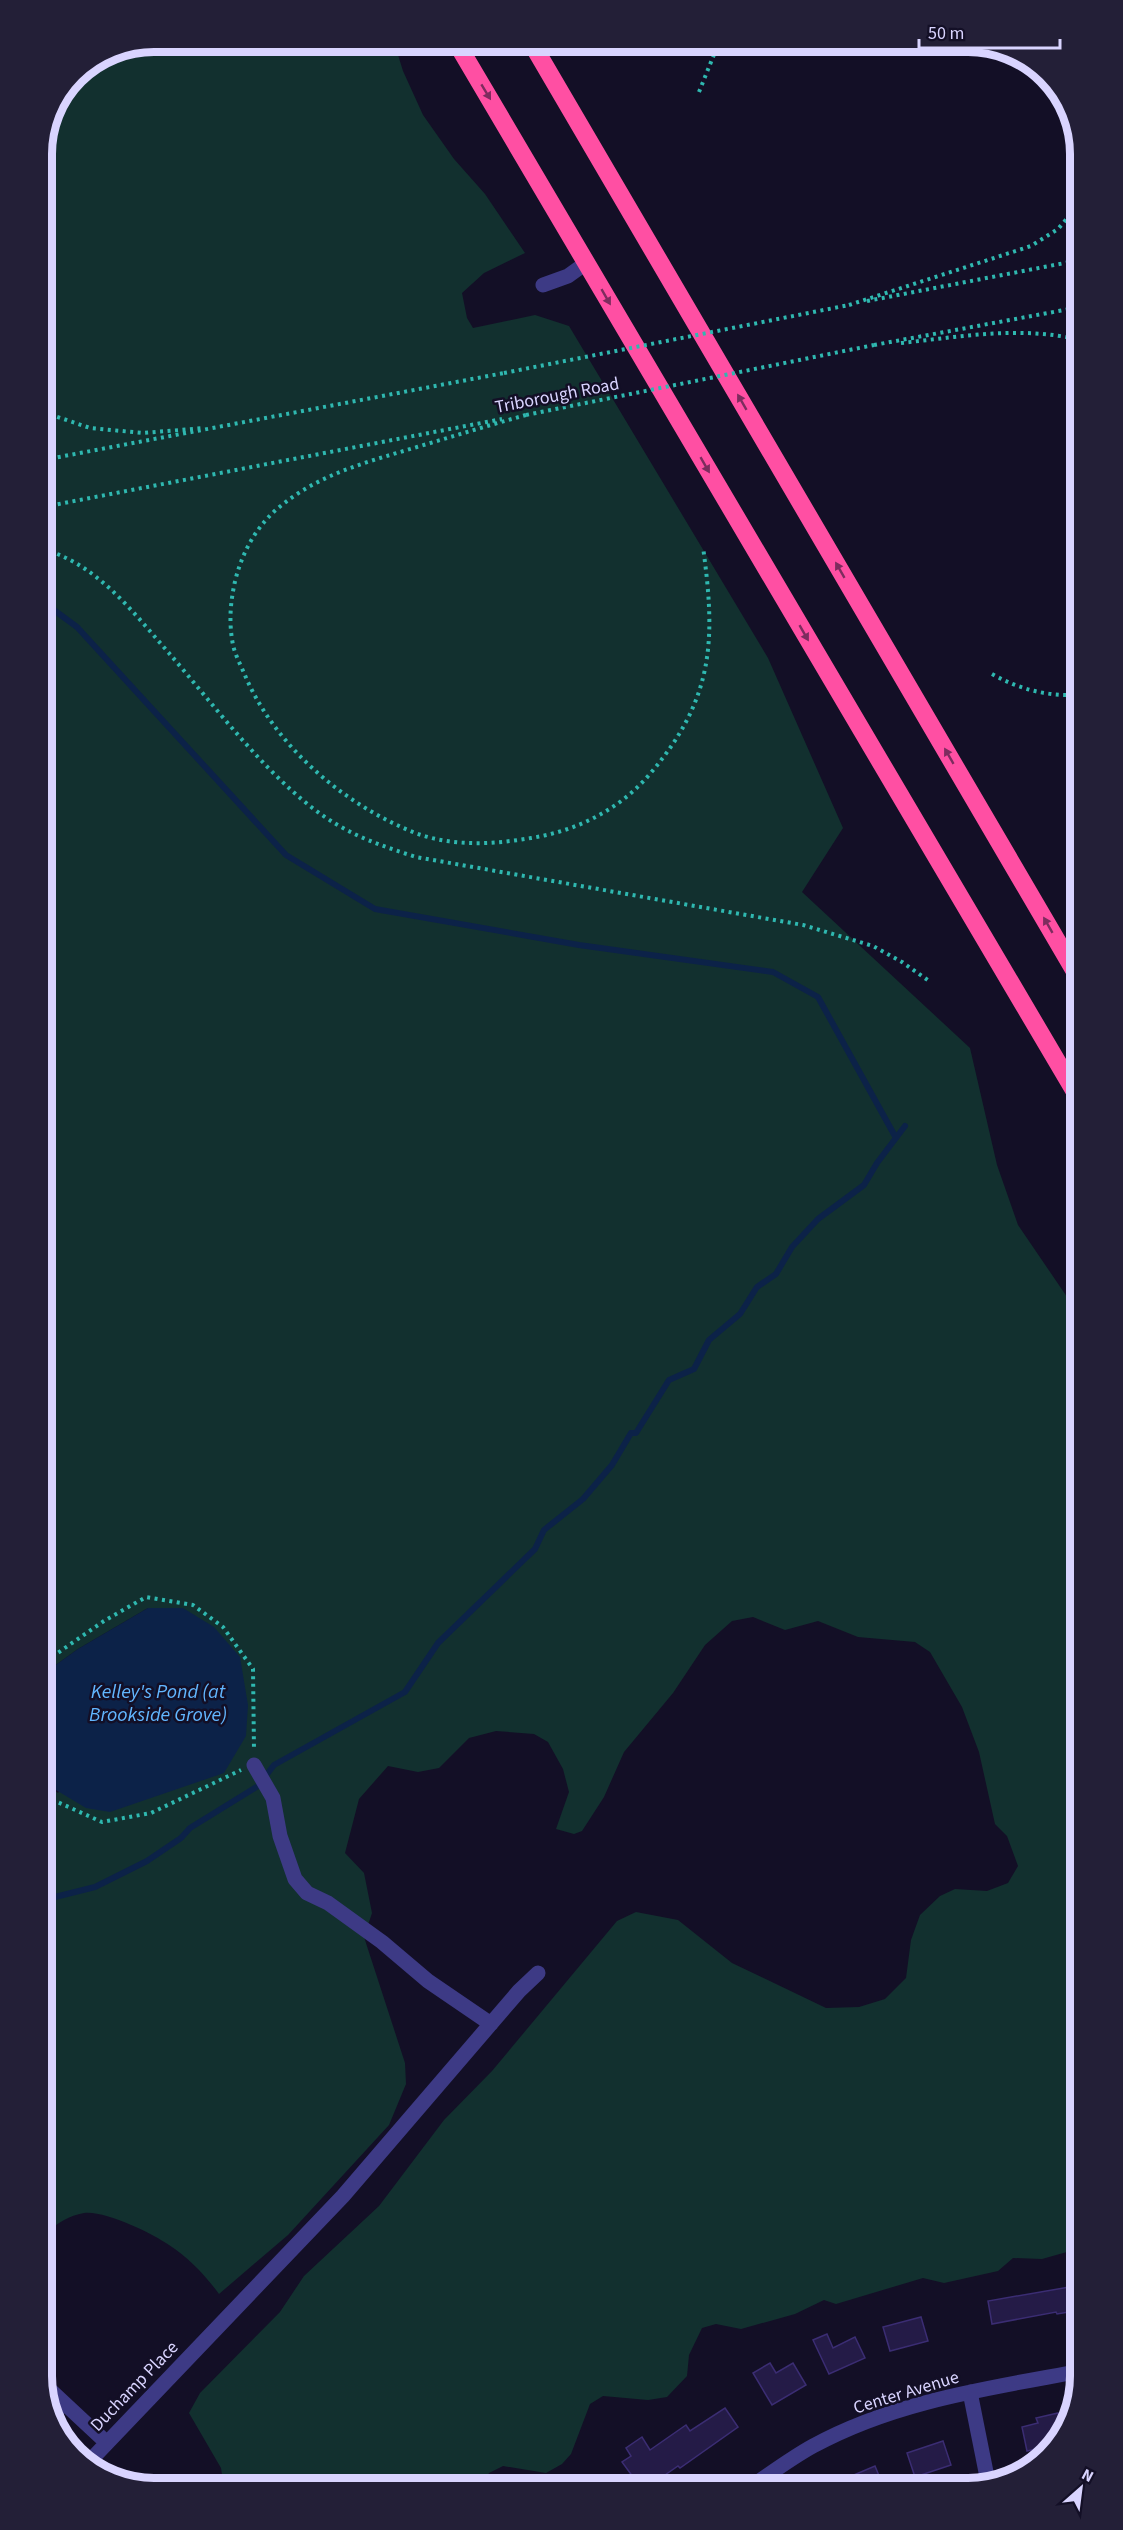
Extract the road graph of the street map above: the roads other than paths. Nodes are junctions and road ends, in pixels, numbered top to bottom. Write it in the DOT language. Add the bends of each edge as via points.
graph roads {
  1 [pos="462,52"];
  2 [pos="537,52"];
  3 [pos="586,263"];
  4 [pos="543,285"];
  5 [pos="1070,963"];
  6 [pos="1070,1083"];
  7 [pos="260,1775"];
  8 [pos="538,1972"];
  9 [pos="491,2024"];
  10 [pos="1070,2373"];
  11 [pos="970,2392"];
  12 [pos="54,2393"];
  13 [pos="64,2403"];
  14 [pos="58,2409"];
  15 [pos="107,2443"];
  16 [pos="94,2457"];
  17 [pos="987,2476"];
  18 [pos="764,2478"];
  1 -- 3 [label="highway, one-way"];
  5 -- 2 [label="highway, one-way"];
  3 -- 4 [label="street" via="568,276"];
  3 -- 6 [label="highway, one-way"];
  7 -- 9 [label="street" via="273,1798 280,1836 296,1879 307,1893 328,1902 428,1981"];
  8 -- 9 [label="street, Duchamp Place"];
  9 -- 15 [label="street, Duchamp Place" via="343,2196"];
  10 -- 11 [label="street, Center Avenue"];
  11 -- 17 [label="street"];
  11 -- 18 [label="street, Center Avenue" via="848,2430 812,2446"];
  12 -- 13 [label="street"];
  13 -- 14 [label="street"];
  13 -- 15 [label="street"];
  15 -- 16 [label="street, Duchamp Place"];
}
